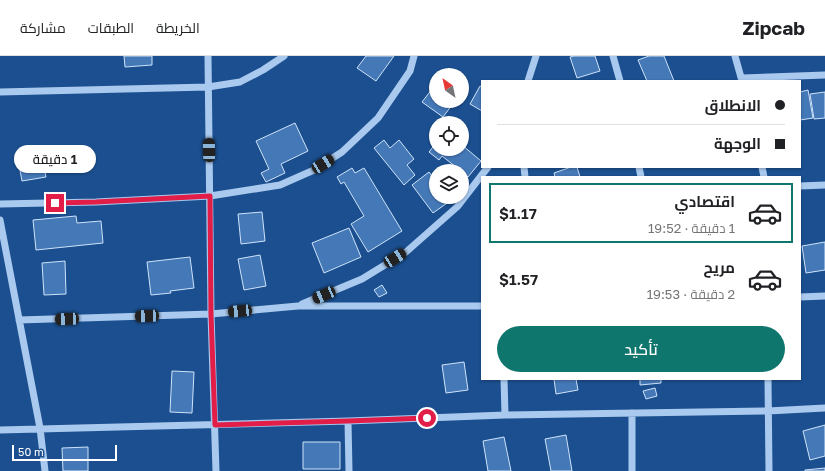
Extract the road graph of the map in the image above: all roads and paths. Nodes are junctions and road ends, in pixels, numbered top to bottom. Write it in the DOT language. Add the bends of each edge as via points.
graph roads {
  1 [pos="208,56"];
  2 [pos="284,56"];
  3 [pos="414,56"];
  4 [pos="536,56"];
  5 [pos="613,56"];
  6 [pos="735,56"];
  7 [pos="825,75"];
  8 [pos="528,80"];
  9 [pos="620,80"];
  10 [pos="742,80"];
  11 [pos="208,87"];
  12 [pos="0,92"];
  13 [pos="487,168"];
  14 [pos="481,176"];
  15 [pos="481,176"];
  16 [pos="825,185"];
  17 [pos="801,186"];
  18 [pos="210,196"];
  19 [pos="0,204"];
  20 [pos="0,220"];
  21 [pos="825,296"];
  22 [pos="801,297"];
  23 [pos="298,306"];
  24 [pos="481,306"];
  25 [pos="211,314"];
  26 [pos="19,320"];
  27 [pos="504,380"];
  28 [pos="768,380"];
  29 [pos="825,408"];
  30 [pos="768,411"];
  31 [pos="632,413"];
  32 [pos="505,415"];
  33 [pos="348,421"];
  34 [pos="215,425"];
  35 [pos="40,428"];
  36 [pos="0,430"];
  37 [pos="45,471"];
  38 [pos="216,471"];
  39 [pos="349,471"];
  40 [pos="632,471"];
  41 [pos="769,471"];
  1 -- 11 [label="street"];
  2 -- 11 [label="street" via="240,82"];
  3 -- 18 [label="street" via="410,71 378,118 342,152 314,170 280,185"];
  4 -- 8 [label="street"];
  5 -- 9 [label="street"];
  6 -- 10 [label="street"];
  7 -- 10 [label="street"];
  11 -- 12 [label="street"];
  11 -- 18 [label="street"];
  13 -- 15 [label="street"];
  14 -- 23 [label="street" via="457,207 406,252 362,279"];
  16 -- 17 [label="street"];
  18 -- 19 [label="street"];
  18 -- 25 [label="street"];
  20 -- 26 [label="street"];
  21 -- 22 [label="street"];
  23 -- 24 [label="street"];
  23 -- 25 [label="street"];
  25 -- 26 [label="street"];
  25 -- 34 [label="street"];
  26 -- 35 [label="street"];
  27 -- 32 [label="street"];
  28 -- 30 [label="street"];
  29 -- 30 [label="street"];
  30 -- 31 [label="street"];
  30 -- 41 [label="street"];
  31 -- 32 [label="street"];
  31 -- 40 [label="street"];
  32 -- 33 [label="street"];
  33 -- 34 [label="street"];
  33 -- 39 [label="street"];
  34 -- 35 [label="street"];
  34 -- 38 [label="street"];
  35 -- 36 [label="street"];
  35 -- 37 [label="street"];
}
